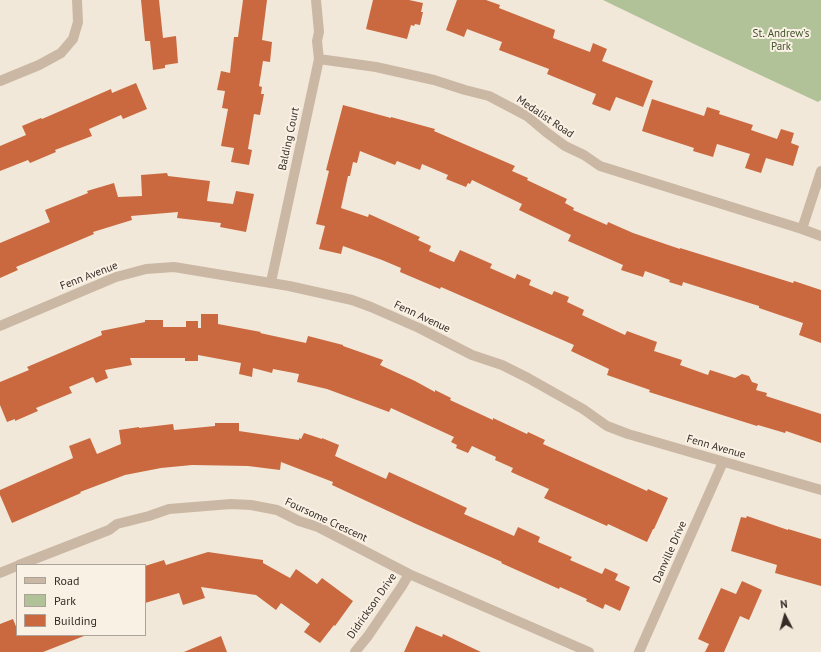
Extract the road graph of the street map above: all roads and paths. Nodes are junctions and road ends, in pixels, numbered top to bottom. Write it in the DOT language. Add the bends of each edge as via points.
graph roads {
  1 [pos="77,0"];
  2 [pos="316,0"];
  3 [pos="319,59"];
  4 [pos="0,82"];
  5 [pos="821,171"];
  6 [pos="802,229"];
  7 [pos="821,236"];
  8 [pos="271,282"];
  9 [pos="0,326"];
  10 [pos="723,462"];
  11 [pos="821,490"];
  12 [pos="23,564"];
  13 [pos="16,567"];
  14 [pos="0,573"];
  15 [pos="409,574"];
  16 [pos="355,652"];
  17 [pos="589,652"];
  18 [pos="640,652"];
  1 -- 4 [label="street" via="78,22 72,39 61,53"];
  2 -- 3 [label="street, Balding Court"];
  3 -- 6 [label="street, Medalist Road" via="376,67 489,96 527,116 565,146 600,166"];
  3 -- 8 [label="street, Balding Court"];
  5 -- 6 [label="street"];
  6 -- 7 [label="street, Medalist Road"];
  8 -- 9 [label="street, Fenn Avenue" via="174,267 146,269 116,277"];
  8 -- 10 [label="street, Fenn Avenue" via="352,300 371,307 472,355 502,365 528,378 607,426"];
  10 -- 11 [label="street, Fenn Avenue"];
  10 -- 18 [label="street, Danville Drive"];
  12 -- 15 [label="street, Foursome Crescent" via="109,530 117,524 169,509 231,504 277,510 318,527"];
  13 -- 14 [label="street, Foursome Crescent"];
  15 -- 16 [label="street, Didrickson Drive"];
  15 -- 17 [label="street, Foursome Crescent"];
}
